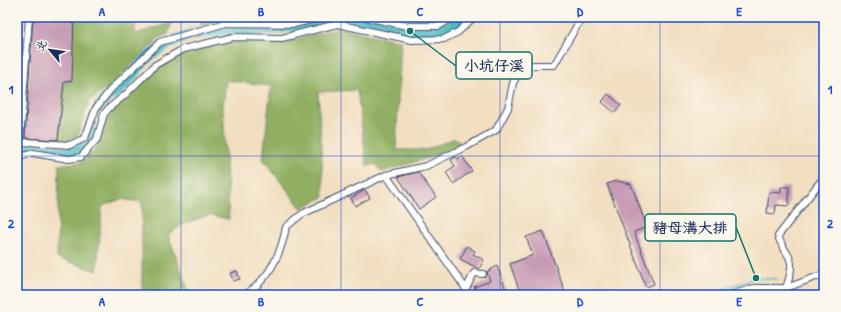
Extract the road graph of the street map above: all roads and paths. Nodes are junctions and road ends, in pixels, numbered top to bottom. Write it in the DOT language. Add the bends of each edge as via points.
graph roads {
  1 [pos="29,17"];
  2 [pos="324,17"];
  3 [pos="364,17"];
  4 [pos="454,17"];
  5 [pos="474,17"];
  6 [pos="582,17"];
  7 [pos="254,20"];
  8 [pos="18,143"];
  9 [pos="17,158"];
  10 [pos="386,175"];
  11 [pos="824,177"];
  12 [pos="483,274"];
  13 [pos="824,274"];
  14 [pos="786,288"];
  15 [pos="245,295"];
  16 [pos="730,295"];
  1 -- 8 [label="street"];
  2 -- 7 [label="street" via="294,24"];
  3 -- 4 [label="street" via="407,26 439,26"];
  5 -- 9 [label="street" via="458,32 444,39 412,40 337,24 282,38 233,37 184,49 155,65 109,108 104,114 97,139 81,157 69,159 33,153"];
  6 -- 10 [label="street" via="554,65 533,65 519,72 513,83 508,108 496,130 426,166"];
  7 -- 8 [label="street" via="226,23 160,42 111,89 96,108 85,138 70,145"];
  10 -- 12 [label="street" via="466,289 474,273"];
  10 -- 15 [label="street" via="302,214 286,227 282,248 267,275"];
  11 -- 14 [label="street" via="778,236 790,259 790,274"];
  13 -- 14 [label="street"];
  14 -- 16 [label="street" via="755,288"];
}
